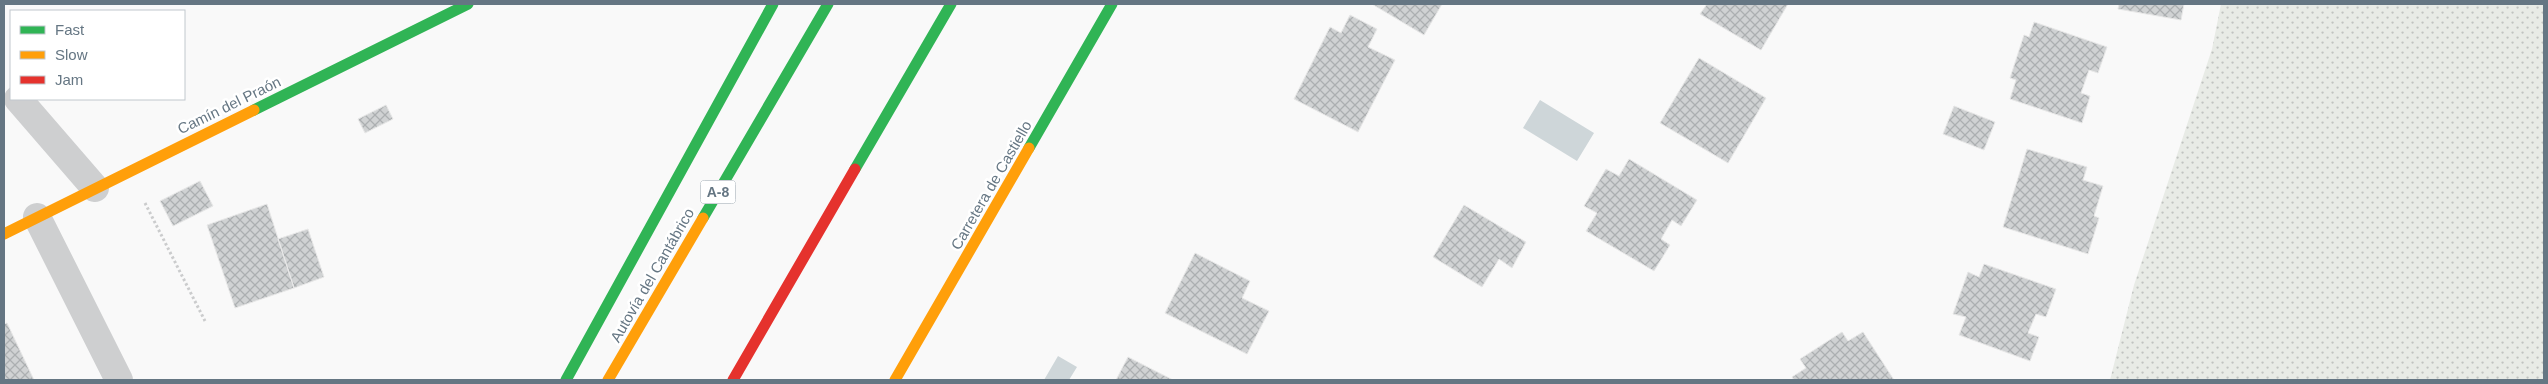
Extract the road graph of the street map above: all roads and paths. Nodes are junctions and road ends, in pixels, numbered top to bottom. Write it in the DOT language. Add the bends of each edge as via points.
graph roads {
  1 [pos="468,4"];
  2 [pos="773,4"];
  3 [pos="828,4"];
  4 [pos="951,4"];
  5 [pos="1112,4"];
  6 [pos="19,100"];
  7 [pos="129,171"];
  8 [pos="95,188"];
  9 [pos="37,218"];
  10 [pos="4,234"];
  11 [pos="206,321"];
  12 [pos="119,380"];
  13 [pos="566,380"];
  14 [pos="608,380"];
  15 [pos="733,380"];
  16 [pos="896,380"];
  1 -- 7 [label="main road, Camín del Praón"];
  2 -- 13 [label="main road"];
  3 -- 14 [label="main road, Autovía del Cantábrico / A-8"];
  4 -- 15 [label="main road"];
  5 -- 16 [label="main road, Carretera de Castiello"];
  6 -- 8 [label="street"];
  7 -- 8 [label="main road, Camín del Praón"];
  7 -- 11 [label="path"];
  8 -- 9 [label="main road, Camín del Praón"];
  9 -- 10 [label="main road, Camín del Praón"];
  9 -- 12 [label="street"];
}
